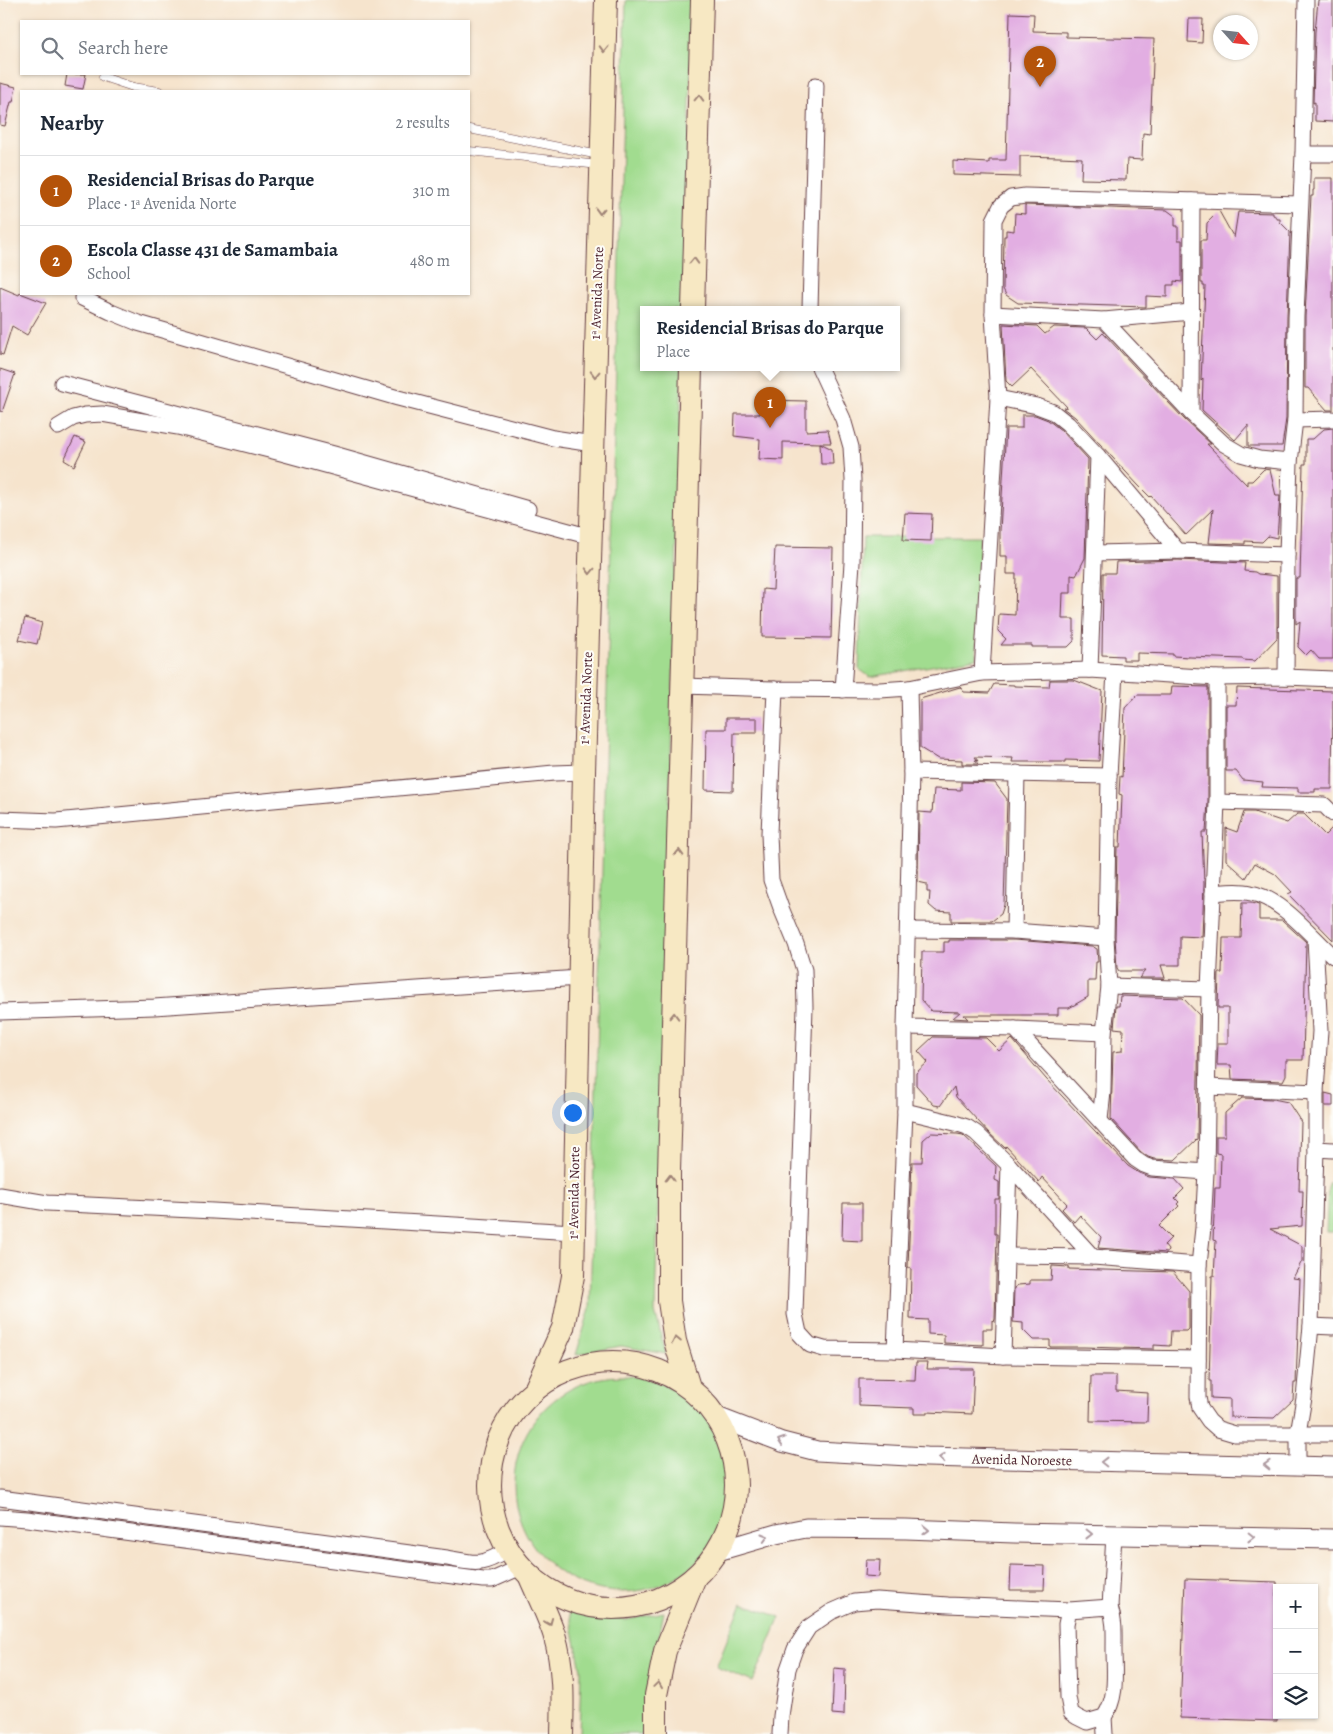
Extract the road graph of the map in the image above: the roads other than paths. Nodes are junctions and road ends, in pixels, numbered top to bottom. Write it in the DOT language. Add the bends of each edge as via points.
graph roads {
  1 [pos="606,0"];
  2 [pos="702,0"];
  3 [pos="1306,0"];
  4 [pos="103,77"];
  5 [pos="816,85"];
  6 [pos="152,90"];
  7 [pos="470,129"];
  8 [pos="470,151"];
  9 [pos="1303,154"];
  10 [pos="1333,154"];
  11 [pos="601,160"];
  12 [pos="1192,201"];
  13 [pos="1300,204"];
  14 [pos="82,298"];
  15 [pos="693,306"];
  16 [pos="810,306"];
  17 [pos="1191,312"];
  18 [pos="993,314"];
  19 [pos="1104,320"];
  20 [pos="691,371"];
  21 [pos="821,371"];
  22 [pos="62,383"];
  23 [pos="998,398"];
  24 [pos="1192,413"];
  25 [pos="1295,420"];
  26 [pos="1333,420"];
  27 [pos="58,427"];
  28 [pos="593,444"];
  29 [pos="1098,456"];
  30 [pos="1290,462"];
  31 [pos="591,533"];
  32 [pos="1178,550"];
  33 [pos="1096,553"];
  34 [pos="1287,555"];
  35 [pos="1090,670"];
  36 [pos="1115,672"];
  37 [pos="982,673"];
  38 [pos="1286,677"];
  39 [pos="1217,678"];
  40 [pos="1333,678"];
  41 [pos="683,686"];
  42 [pos="909,688"];
  43 [pos="775,689"];
  44 [pos="844,690"];
  45 [pos="584,772"];
  46 [pos="911,772"];
  47 [pos="1017,773"];
  48 [pos="1108,776"];
  49 [pos="1217,802"];
  50 [pos="1330,807"];
  51 [pos="0,819"];
  52 [pos="1213,893"];
  53 [pos="908,930"];
  54 [pos="1014,931"];
  55 [pos="1106,938"];
  56 [pos="1315,939"];
  57 [pos="1333,956"];
  58 [pos="579,978"];
  59 [pos="1108,986"];
  60 [pos="1209,989"];
  61 [pos="0,1012"];
  62 [pos="905,1027"];
  63 [pos="1015,1028"];
  64 [pos="1326,1031"];
  65 [pos="1104,1032"];
  66 [pos="1208,1087"];
  67 [pos="1316,1092"];
  68 [pos="905,1111"];
  69 [pos="1100,1120"];
  70 [pos="1316,1149"];
  71 [pos="1333,1150"];
  72 [pos="1009,1166"];
  73 [pos="1206,1172"];
  74 [pos="0,1195"];
  75 [pos="574,1232"];
  76 [pos="1007,1256"];
  77 [pos="1093,1258"];
  78 [pos="1199,1265"];
  79 [pos="1311,1326"];
  80 [pos="1333,1327"];
  81 [pos="895,1350"];
  82 [pos="1003,1356"];
  83 [pos="1198,1360"];
  84 [pos="689,1387"];
  85 [pos="535,1390"];
  86 [pos="717,1417"];
  87 [pos="1298,1433"];
  88 [pos="1333,1434"];
  89 [pos="1298,1466"];
  90 [pos="1333,1468"];
  91 [pos="0,1498"];
  92 [pos="0,1517"];
  93 [pos="1114,1534"];
  94 [pos="1333,1539"];
  95 [pos="718,1551"];
  96 [pos="520,1565"];
  97 [pos="695,1577"];
  98 [pos="1110,1607"];
  99 [pos="1070,1610"];
  100 [pos="1104,1717"];
  101 [pos="562,1734"];
  102 [pos="656,1734"];
  103 [pos="780,1734"];
  104 [pos="1105,1734"];
  1 -- 11 [label="main road, 1ᵃ Avenida Norte, one-way"];
  15 -- 2 [label="main road, one-way"];
  3 -- 9 [label="street"];
  4 -- 6 [label="lane"];
  5 -- 16 [label="street"];
  7 -- 11 [label="lane"];
  8 -- 11 [label="lane"];
  9 -- 10 [label="street"];
  9 -- 13 [label="street"];
  11 -- 28 [label="main road, 1ᵃ Avenida Norte, one-way"];
  12 -- 13 [label="street"];
  12 -- 17 [label="street"];
  12 -- 18 [label="street" via="1011,198 1001,206 994,220"];
  13 -- 25 [label="street"];
  14 -- 28 [label="street" via="138,323 370,390 552,438"];
  17 -- 19 [label="street"];
  17 -- 24 [label="street"];
  18 -- 19 [label="street"];
  18 -- 23 [label="street"];
  19 -- 24 [label="street"];
  20 -- 41 [label="main road"];
  21 -- 44 [label="street" via="851,446 852,563"];
  22 -- 31 [label="street" via="499,500"];
  23 -- 29 [label="street" via="1053,412"];
  23 -- 37 [label="street"];
  24 -- 30 [label="street" via="1224,444 1241,454"];
  25 -- 26 [label="street"];
  25 -- 30 [label="street"];
  27 -- 31 [label="street" via="73,418 102,414 178,427"];
  28 -- 31 [label="main road, 1ᵃ Avenida Norte"];
  29 -- 32 [label="street"];
  29 -- 33 [label="street"];
  30 -- 34 [label="street"];
  31 -- 45 [label="main road, 1ᵃ Avenida Norte, one-way"];
  32 -- 33 [label="street"];
  32 -- 34 [label="street"];
  33 -- 35 [label="street"];
  34 -- 38 [label="street"];
  35 -- 36 [label="street"];
  35 -- 37 [label="street"];
  36 -- 39 [label="street"];
  36 -- 48 [label="street"];
  37 -- 42 [label="street"];
  38 -- 39 [label="street"];
  38 -- 40 [label="street"];
  39 -- 49 [label="street"];
  41 -- 43 [label="street"];
  84 -- 41 [label="main road, one-way" via="675,1341 669,1301"];
  42 -- 44 [label="street"];
  42 -- 46 [label="street"];
  43 -- 44 [label="street"];
  43 -- 81 [label="street" via="769,834 771,880 804,970 802,1144 795,1314 800,1333 815,1347"];
  45 -- 51 [label="street" via="56,821"];
  45 -- 58 [label="main road, 1ᵃ Avenida Norte"];
  46 -- 47 [label="street"];
  46 -- 53 [label="street"];
  47 -- 48 [label="street"];
  47 -- 54 [label="street"];
  48 -- 55 [label="street"];
  49 -- 50 [label="street"];
  49 -- 52 [label="street"];
  52 -- 56 [label="street" via="1249,892 1266,896"];
  52 -- 60 [label="street"];
  53 -- 54 [label="street"];
  53 -- 62 [label="street"];
  54 -- 55 [label="street"];
  55 -- 59 [label="street"];
  56 -- 57 [label="street"];
  56 -- 64 [label="street"];
  58 -- 61 [label="street" via="154,1007"];
  58 -- 75 [label="main road, 1ᵃ Avenida Norte"];
  59 -- 60 [label="street"];
  59 -- 65 [label="street"];
  60 -- 66 [label="street"];
  62 -- 63 [label="street"];
  62 -- 68 [label="street"];
  63 -- 65 [label="street"];
  63 -- 69 [label="street"];
  64 -- 67 [label="street"];
  65 -- 69 [label="street"];
  66 -- 67 [label="street"];
  66 -- 73 [label="street"];
  67 -- 70 [label="street"];
  68 -- 72 [label="street" via="967,1127"];
  68 -- 81 [label="street"];
  69 -- 73 [label="street" via="1144,1166"];
  70 -- 71 [label="street"];
  70 -- 79 [label="street"];
  72 -- 76 [label="street"];
  72 -- 77 [label="street"];
  73 -- 78 [label="street"];
  74 -- 75 [label="street" via="47,1203"];
  75 -- 85 [label="main road, 1ᵃ Avenida Norte" via="573,1276 563,1328"];
  76 -- 77 [label="street"];
  76 -- 82 [label="street"];
  77 -- 78 [label="street"];
  78 -- 83 [label="street"];
  79 -- 80 [label="street"];
  79 -- 87 [label="street"];
  81 -- 82 [label="street"];
  82 -- 83 [label="street"];
  83 -- 87 [label="street" via="1200,1408 1208,1421 1235,1434"];
  84 -- 85 [label="main road" via="653,1367 612,1361 571,1369"];
  84 -- 86 [label="main road"];
  85 -- 96 [label="main road" via="511,1416 496,1448 490,1483 494,1518"];
  89 -- 86 [label="street, Avenida Noroeste, one-way" via="927,1457 817,1451 782,1442"];
  86 -- 95 [label="main road" via="732,1449 737,1484 732,1518"];
  87 -- 88 [label="street"];
  87 -- 89 [label="street"];
  89 -- 90 [label="street, Avenida Noroeste"];
  91 -- 96 [label="street" via="473,1563 488,1561"];
  92 -- 96 [label="street" via="483,1580 492,1580"];
  93 -- 94 [label="street, one-way"];
  95 -- 93 [label="street, one-way" via="806,1528"];
  93 -- 98 [label="street"];
  95 -- 97 [label="main road"];
  96 -- 97 [label="main road" via="561,1597 596,1608 641,1605 666,1597"];
  96 -- 101 [label="main road, one-way" via="553,1633 563,1684"];
  102 -- 97 [label="main road, one-way" via="656,1695 665,1651"];
  98 -- 99 [label="street"];
  98 -- 100 [label="street" via="1115,1621 1115,1677 1114,1694"];
  99 -- 100 [label="street" via="1066,1624 1071,1713 1087,1722"];
  99 -- 103 [label="street" via="877,1600 854,1602 808,1627 795,1649 788,1669"];
  100 -- 104 [label="street"];
}
